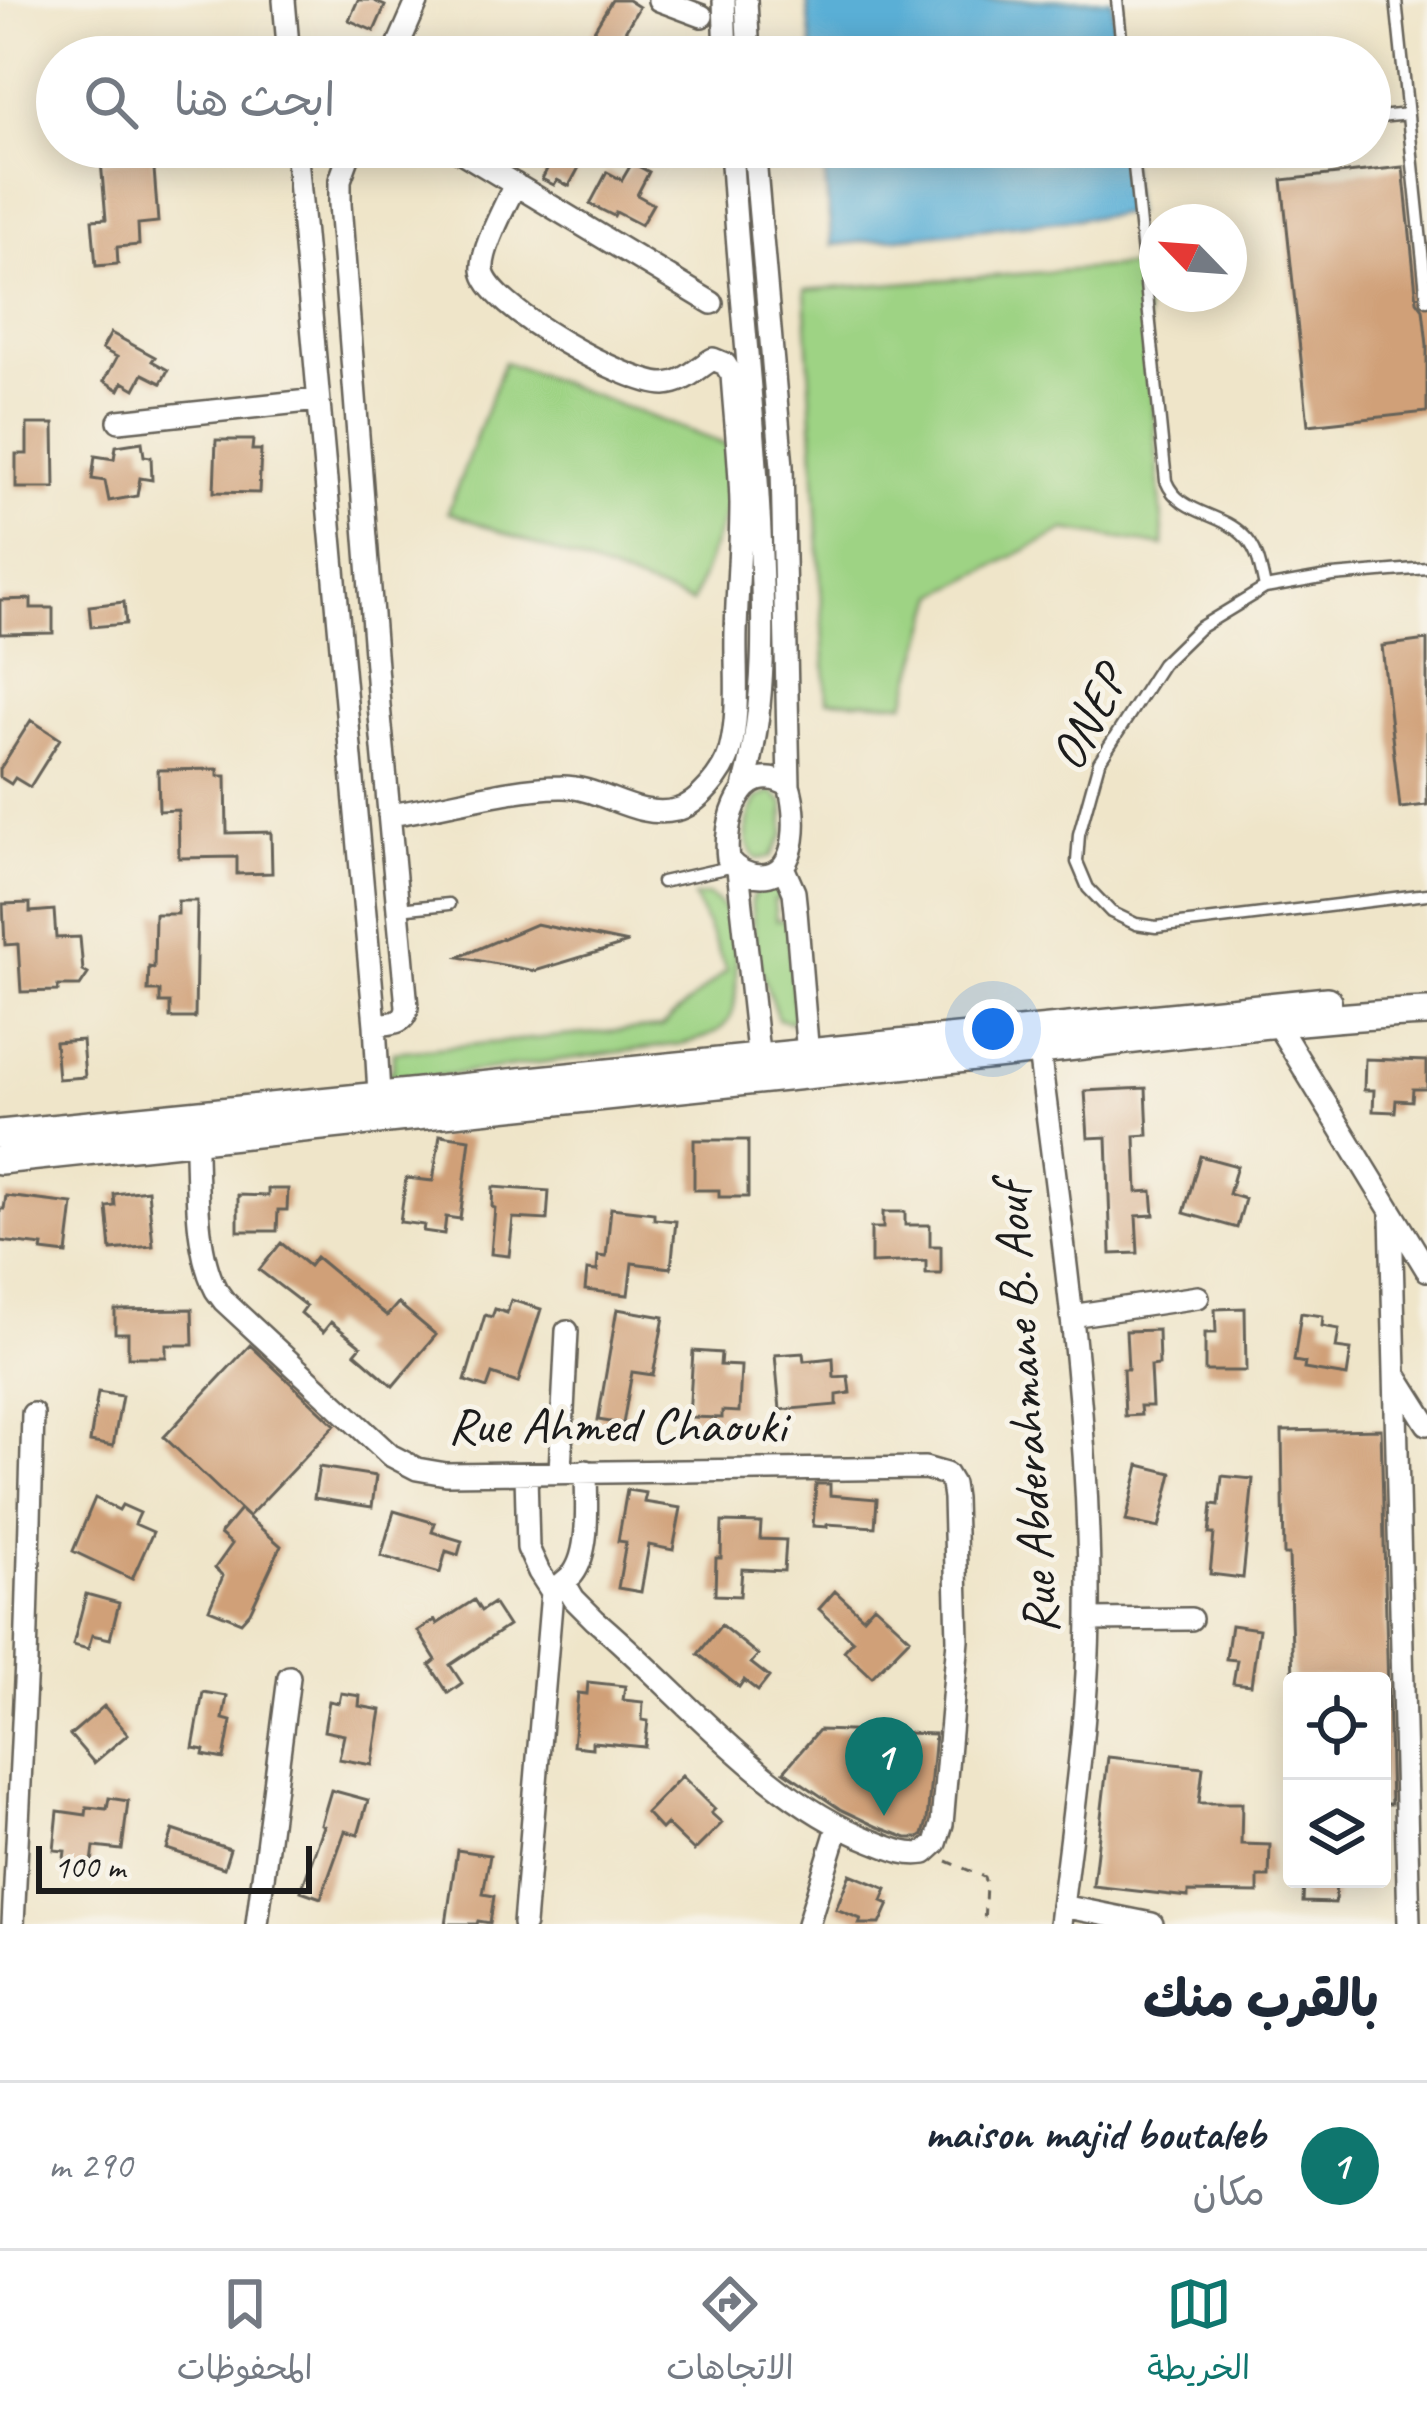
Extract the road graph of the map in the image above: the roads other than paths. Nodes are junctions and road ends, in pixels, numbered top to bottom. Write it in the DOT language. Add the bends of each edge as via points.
graph roads {
  1 [pos="284,0"];
  2 [pos="418,0"];
  3 [pos="659,0"];
  4 [pos="724,0"];
  5 [pos="746,0"];
  6 [pos="1118,0"];
  7 [pos="1396,0"];
  8 [pos="702,16"];
  9 [pos="287,36"];
  10 [pos="402,36"];
  11 [pos="725,36"];
  12 [pos="748,36"];
  13 [pos="1121,36"];
  14 [pos="1408,115"];
  15 [pos="1391,116"];
  16 [pos="298,168"];
  17 [pos="346,168"];
  18 [pos="489,168"];
  19 [pos="733,168"];
  20 [pos="756,168"];
  21 [pos="1134,168"];
  22 [pos="515,184"];
  23 [pos="1427,300"];
  24 [pos="712,303"];
  25 [pos="318,400"];
  26 [pos="119,421"];
  27 [pos="1427,568"];
  28 [pos="1265,587"];
  29 [pos="789,786"];
  30 [pos="744,788"];
  31 [pos="388,815"];
  32 [pos="736,867"];
  33 [pos="783,867"];
  34 [pos="662,882"];
  35 [pos="1427,894"];
  36 [pos="449,904"];
  37 [pos="398,909"];
  38 [pos="1425,998"];
  39 [pos="1275,1015"];
  40 [pos="375,1025"];
  41 [pos="1038,1041"];
  42 [pos="809,1064"];
  43 [pos="760,1069"];
  44 [pos="380,1107"];
  45 [pos="195,1126"];
  46 [pos="0,1134"];
  47 [pos="0,1160"];
  48 [pos="1391,1214"];
  49 [pos="1427,1270"];
  50 [pos="1198,1297"];
  51 [pos="1071,1316"];
  52 [pos="567,1330"];
  53 [pos="1396,1374"];
  54 [pos="33,1414"];
  55 [pos="1427,1424"];
  56 [pos="560,1471"];
  57 [pos="586,1471"];
  58 [pos="526,1474"];
  59 [pos="558,1587"];
  60 [pos="1191,1619"];
  61 [pos="1089,1620"];
  62 [pos="289,1677"];
  63 [pos="838,1827"];
  64 [pos="1061,1915"];
  65 [pos="13,1924"];
  66 [pos="257,1924"];
  67 [pos="524,1924"];
  68 [pos="808,1924"];
  69 [pos="1152,1924"];
  70 [pos="1409,1924"];
  1 -- 9 [label="street"];
  2 -- 10 [label="street"];
  3 -- 8 [label="street"];
  4 -- 11 [label="street"];
  5 -- 12 [label="street"];
  6 -- 13 [label="lane"];
  7 -- 14 [label="lane"];
  14 -- 15 [label="lane"];
  14 -- 23 [label="lane"];
  16 -- 25 [label="street"];
  17 -- 31 [label="street" via="339,190"];
  18 -- 22 [label="street"];
  19 -- 30 [label="street" via="763,597 763,684"];
  20 -- 29 [label="street" via="782,466"];
  21 -- 28 [label="lane" via="1166,481 1177,499 1243,534"];
  22 -- 24 [label="street"];
  22 -- 31 [label="street" via="484,256 493,290 590,357 651,382 670,384 713,359 732,375 741,503 729,754 700,794 672,811 567,786"];
  25 -- 26 [label="street"];
  25 -- 40 [label="street"];
  27 -- 28 [label="lane, ONEP"];
  28 -- 35 [label="lane, ONEP" via="1177,647 1108,747 1079,834 1082,879 1111,912 1156,926"];
  29 -- 30 [label="street" via="765,779"];
  29 -- 33 [label="street" via="793,834"];
  30 -- 32 [label="street" via="727,838"];
  31 -- 37 [label="street"];
  32 -- 33 [label="street" via="761,876"];
  32 -- 34 [label="lane"];
  32 -- 43 [label="street"];
  33 -- 42 [label="street" via="794,892"];
  36 -- 37 [label="lane"];
  37 -- 40 [label="street" via="406,1015"];
  38 -- 39 [label="street" via="1366,1015"];
  39 -- 41 [label="street"];
  39 -- 48 [label="street"];
  40 -- 44 [label="street"];
  41 -- 42 [label="street"];
  41 -- 51 [label="street, Rue Abderahmane B. Aouf"];
  42 -- 43 [label="street"];
  43 -- 44 [label="street"];
  44 -- 45 [label="street"];
  45 -- 46 [label="street"];
  45 -- 47 [label="street"];
  45 -- 58 [label="street, Rue Ahmed Chaouki" via="205,1258 224,1301 406,1465"];
  48 -- 49 [label="street"];
  48 -- 53 [label="street"];
  50 -- 51 [label="street"];
  51 -- 61 [label="street, Rue Abderahmane B. Aouf"];
  52 -- 56 [label="street"];
  53 -- 55 [label="street"];
  53 -- 70 [label="street"];
  54 -- 65 [label="street"];
  56 -- 57 [label="street, Rue Ahmed Chaouki"];
  56 -- 58 [label="street, Rue Ahmed Chaouki"];
  57 -- 59 [label="street" via="583,1547"];
  57 -- 63 [label="street, Rue Ahmed Chaouki" via="909,1468 950,1478 958,1640 938,1839 926,1853 906,1854"];
  58 -- 59 [label="street" via="528,1548 538,1573"];
  59 -- 63 [label="street" via="754,1765"];
  59 -- 67 [label="street"];
  60 -- 61 [label="street"];
  61 -- 64 [label="street, Rue Abderahmane B. Aouf"];
  62 -- 66 [label="street"];
  63 -- 68 [label="street"];
  64 -- 69 [label="street"];
}
